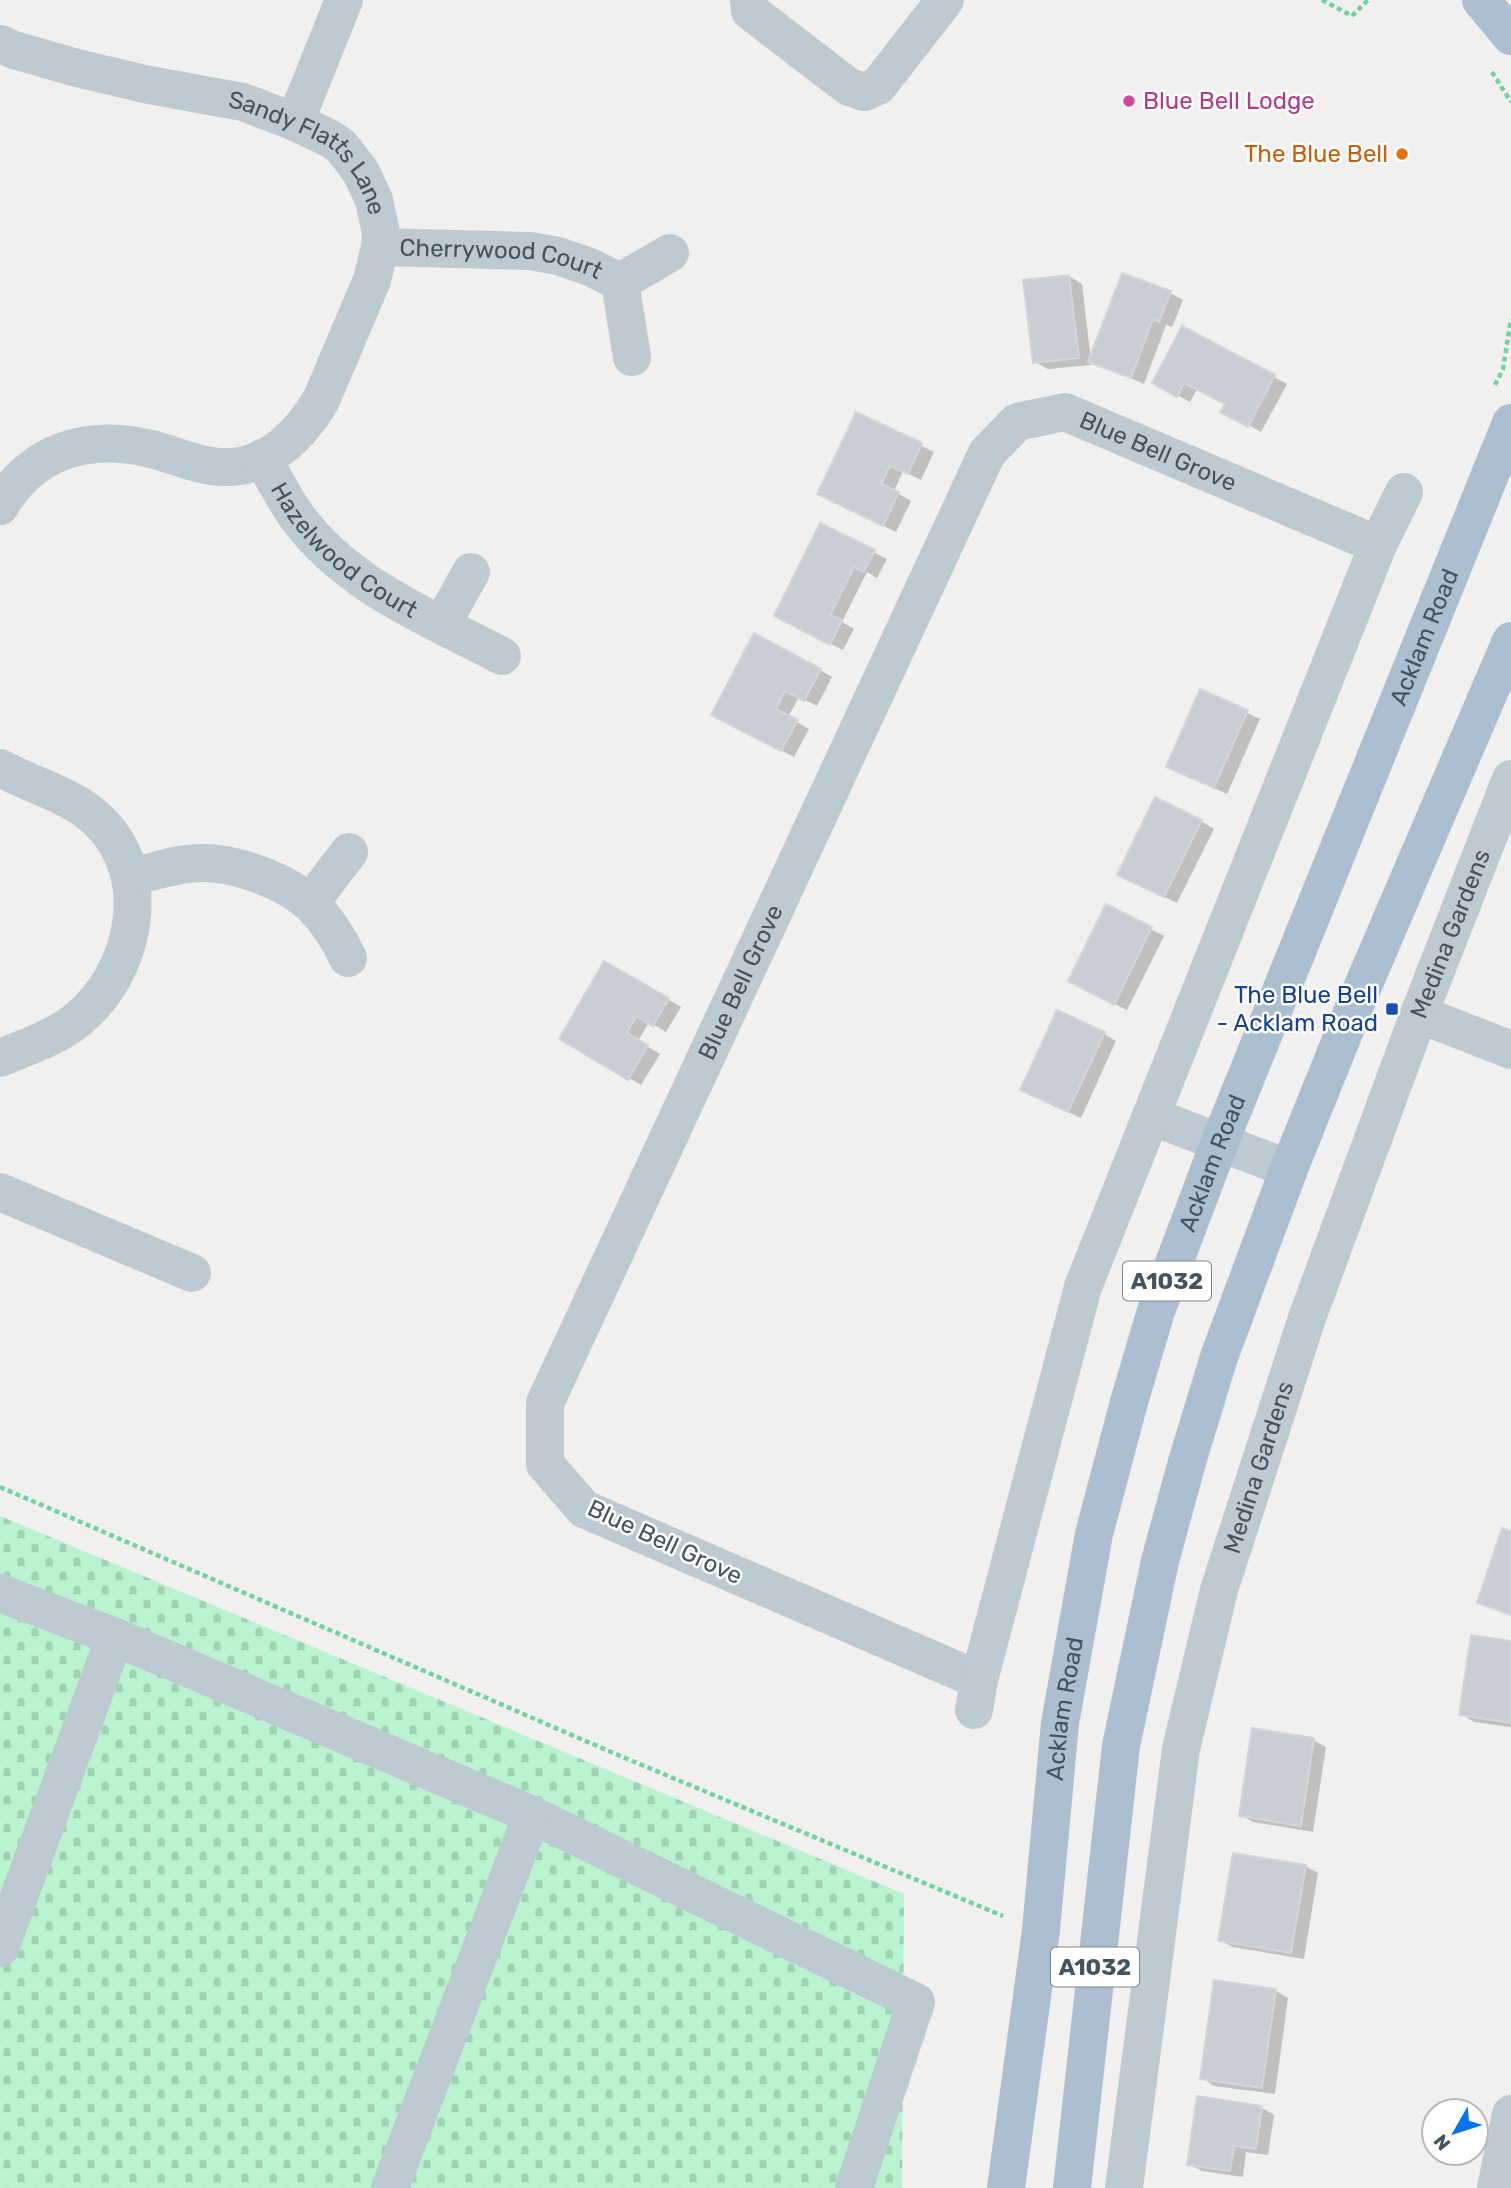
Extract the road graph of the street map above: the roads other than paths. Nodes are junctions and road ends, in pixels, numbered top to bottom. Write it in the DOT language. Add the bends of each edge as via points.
graph roads {
  1 [pos="344,0"];
  2 [pos="749,0"];
  3 [pos="945,0"];
  4 [pos="1481,0"];
  5 [pos="1511,36"];
  6 [pos="0,44"];
  7 [pos="295,122"];
  8 [pos="380,247"];
  9 [pos="670,253"];
  10 [pos="620,282"];
  11 [pos="632,356"];
  12 [pos="1511,423"];
  13 [pos="262,458"];
  14 [pos="1404,492"];
  15 [pos="0,506"];
  16 [pos="1378,545"];
  17 [pos="471,572"];
  18 [pos="442,624"];
  19 [pos="1511,641"];
  20 [pos="502,656"];
  21 [pos="0,768"];
  22 [pos="1511,779"];
  23 [pos="349,852"];
  24 [pos="131,877"];
  25 [pos="310,903"];
  26 [pos="348,958"];
  27 [pos="1419,1014"];
  28 [pos="1511,1050"];
  29 [pos="0,1058"];
  30 [pos="1152,1116"];
  31 [pos="1219,1144"];
  32 [pos="1289,1169"];
  33 [pos="0,1192"];
  34 [pos="192,1273"];
  35 [pos="0,1592"];
  36 [pos="116,1637"];
  37 [pos="532,1815"];
  38 [pos="0,1948"];
  39 [pos="1511,2114"];
  40 [pos="390,2188"];
  41 [pos="854,2188"];
  42 [pos="1006,2188"];
  43 [pos="1072,2188"];
  44 [pos="1124,2188"];
  45 [pos="1496,2188"];
  1 -- 7 [label="street"];
  2 -- 3 [label="street" via="750,10 849,87 864,92 878,86"];
  4 -- 5 [label="main road"];
  6 -- 7 [label="street, Sandy Flatts Lane" via="77,68 243,102"];
  7 -- 8 [label="street, Sandy Flatts Lane" via="341,146 361,172 377,209"];
  8 -- 10 [label="street, Cherrywood Court" via="530,251 590,267"];
  8 -- 13 [label="street, Sandy Flatts Lane" via="372,279 321,400 299,432"];
  9 -- 10 [label="street, Cherrywood Court"];
  10 -- 11 [label="street, Cherrywood Court"];
  12 -- 31 [label="main road, Acklam Road / A1032"];
  13 -- 15 [label="street, Sandy Flatts Lane" via="227,467 143,447 79,445 41,461 24,474"];
  13 -- 18 [label="street, Hazelwood Court" via="300,520 337,558 364,582"];
  14 -- 16 [label="street, Blue Bell Grove"];
  16 -- 30 [label="street, Blue Bell Grove"];
  16 -- 30 [label="street, Blue Bell Grove" via="1065,412 1017,422 987,453 545,1403 545,1464 584,1509 977,1695 1083,1287"];
  17 -- 18 [label="street, Hazelwood Court"];
  18 -- 20 [label="street, Hazelwood Court"];
  19 -- 32 [label="main road, A1032"];
  21 -- 24 [label="street" via="65,796 97,819 119,848"];
  22 -- 27 [label="street, Medina Gardens"];
  23 -- 25 [label="street"];
  24 -- 25 [label="street" via="187,864 218,864 264,877"];
  24 -- 29 [label="street" via="133,917 108,986 74,1023"];
  25 -- 26 [label="street"];
  27 -- 28 [label="street"];
  27 -- 44 [label="street, Medina Gardens" via="1307,1318 1219,1590 1181,1749"];
  30 -- 31 [label="street"];
  31 -- 32 [label="street"];
  31 -- 42 [label="main road, Acklam Road / A1032" via="1156,1311 1094,1534 1060,1723 1041,1930"];
  32 -- 43 [label="main road, A1032" via="1219,1357 1160,1561 1140,1654 1121,1746"];
  33 -- 34 [label="street"];
  35 -- 36 [label="street"];
  36 -- 37 [label="street"];
  36 -- 38 [label="street"];
  37 -- 40 [label="street"];
  37 -- 41 [label="street" via="916,2003"];
  39 -- 45 [label="street"];
}
